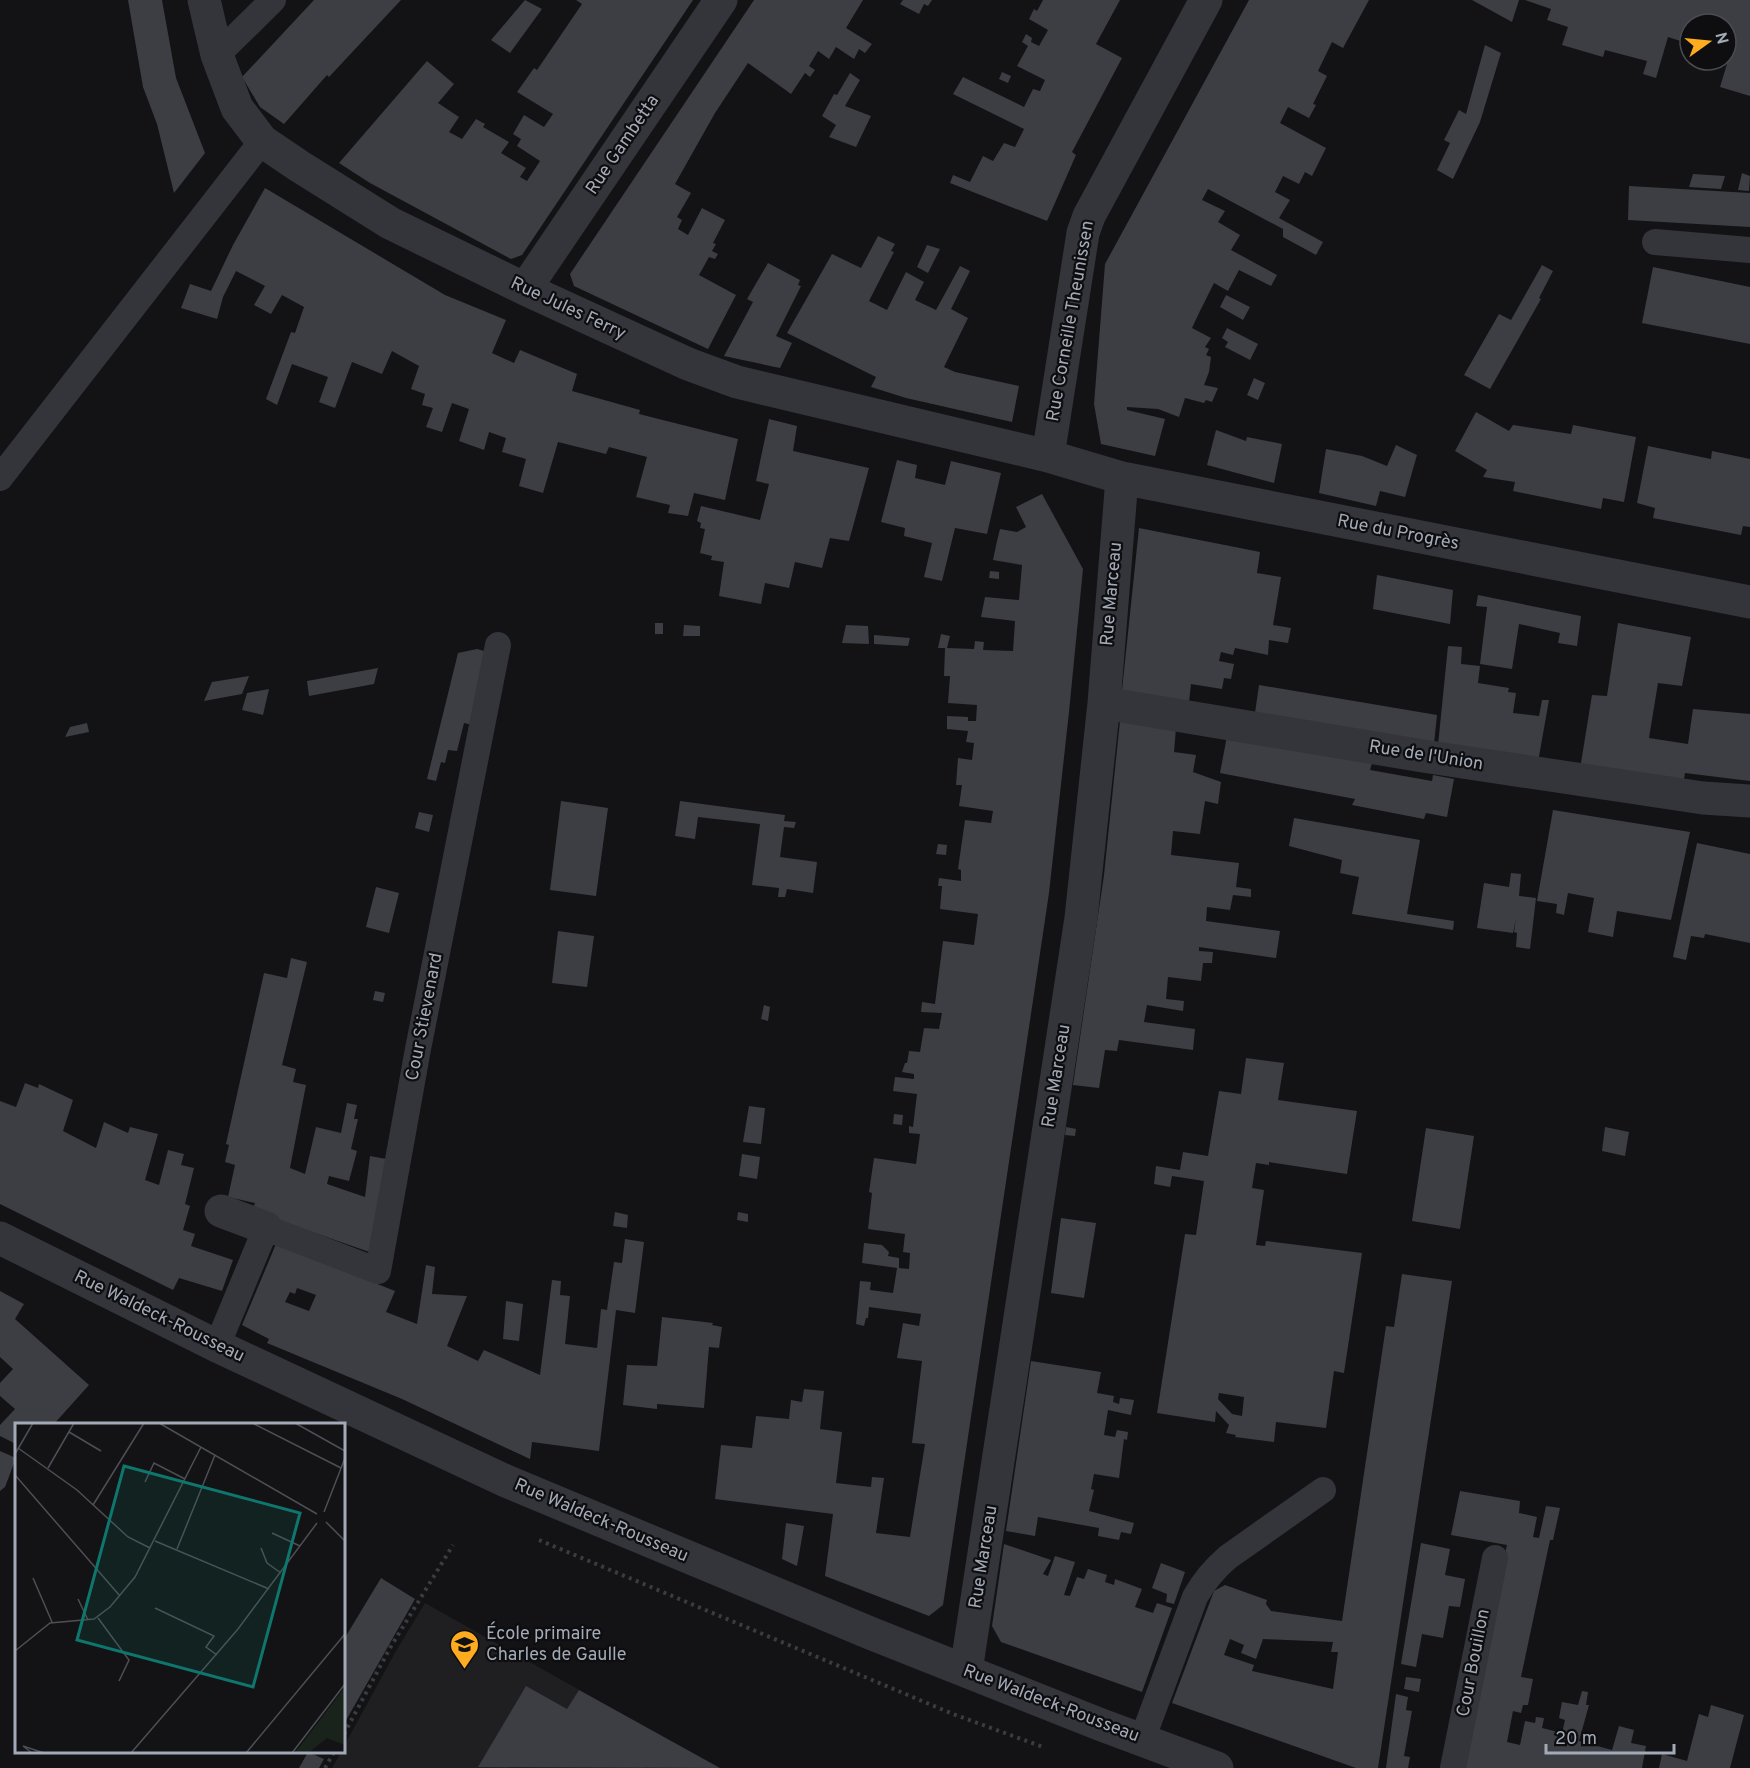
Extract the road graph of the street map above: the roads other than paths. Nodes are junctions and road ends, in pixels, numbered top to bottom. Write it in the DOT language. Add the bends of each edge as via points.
graph roads {
  1 [pos="204,0"];
  2 [pos="273,0"];
  3 [pos="721,0"];
  4 [pos="1206,0"];
  5 [pos="217,55"];
  6 [pos="262,141"];
  7 [pos="1655,242"];
  8 [pos="1750,250"];
  9 [pos="525,289"];
  10 [pos="1048,456"];
  11 [pos="0,478"];
  12 [pos="1122,478"];
  13 [pos="1750,602"];
  14 [pos="498,645"];
  15 [pos="1104,703"];
  16 [pos="1750,801"];
  17 [pos="221,1211"];
  18 [pos="266,1228"];
  19 [pos="0,1238"];
  20 [pos="217,1346"];
  21 [pos="1323,1490"];
  22 [pos="1495,1558"];
  23 [pos="966,1671"];
  24 [pos="1142,1740"];
  25 [pos="1216,1768"];
  26 [pos="1453,1768"];
  1 -- 5 [label="street, Rue Jules Ferry"];
  2 -- 5 [label="lane"];
  3 -- 9 [label="street, Rue Gambetta"];
  4 -- 10 [label="street, Rue Corneille Theunissen" via="1086,224"];
  5 -- 6 [label="street, Rue Jules Ferry" via="237,108"];
  6 -- 9 [label="street, Rue Jules Ferry" via="390,223"];
  6 -- 11 [label="lane"];
  7 -- 8 [label="lane"];
  9 -- 10 [label="street, Rue Jules Ferry" via="688,364 737,382"];
  10 -- 12 [label="street, Rue du Progrès"];
  12 -- 13 [label="street, Rue du Progrès"];
  12 -- 15 [label="street, Rue Marceau"];
  14 -- 18 [label="lane, Cour Stievenard" via="378,1271"];
  15 -- 16 [label="street, Rue de l'Union" via="1435,758 1703,798"];
  15 -- 23 [label="street, Rue Marceau" via="1081,918"];
  17 -- 18 [label="street, Cour Stievenard"];
  18 -- 20 [label="lane"];
  19 -- 20 [label="street, Rue Waldeck-Rousseau"];
  20 -- 23 [label="street, Rue Waldeck-Rousseau" via="581,1513"];
  21 -- 24 [label="lane" via="1228,1557 1203,1583"];
  22 -- 26 [label="lane, Cour Bouillon"];
  23 -- 24 [label="street, Rue Waldeck-Rousseau"];
  24 -- 25 [label="street, Rue Waldeck-Rousseau"];
}
